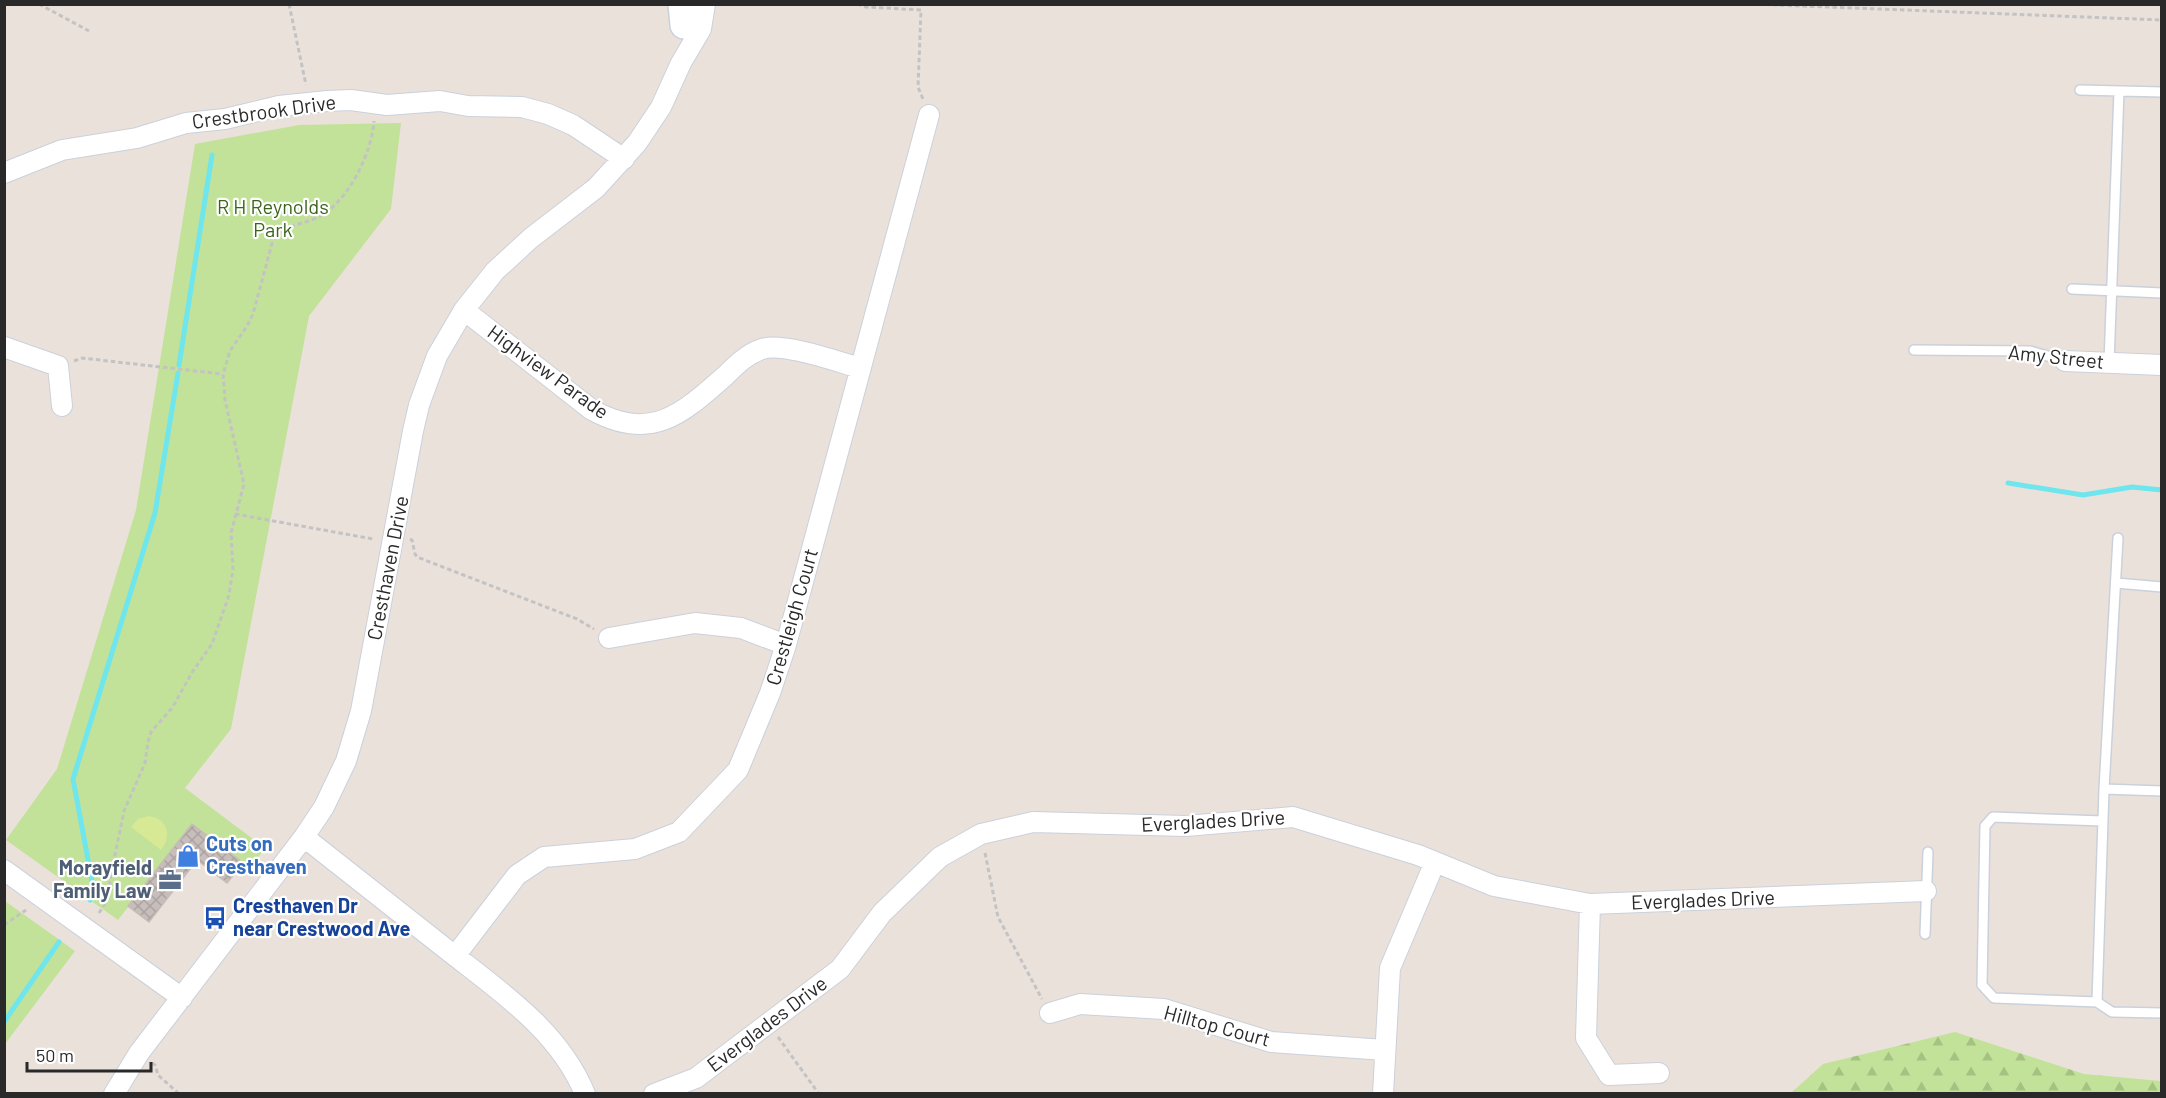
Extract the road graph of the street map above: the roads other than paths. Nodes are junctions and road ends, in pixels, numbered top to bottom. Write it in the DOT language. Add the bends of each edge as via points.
graph roads {
  1 [pos="705,4"];
  2 [pos="686,11"];
  3 [pos="681,63"];
  4 [pos="2080,90"];
  5 [pos="2119,91"];
  6 [pos="2162,92"];
  7 [pos="929,115"];
  8 [pos="624,159"];
  9 [pos="4,173"];
  10 [pos="2072,289"];
  11 [pos="2112,290"];
  12 [pos="2162,293"];
  13 [pos="464,310"];
  14 [pos="4,347"];
  15 [pos="1914,350"];
  16 [pos="2065,361"];
  17 [pos="2109,363"];
  18 [pos="2162,365"];
  19 [pos="860,368"];
  20 [pos="62,406"];
  21 [pos="2118,538"];
  22 [pos="2116,583"];
  23 [pos="2162,587"];
  24 [pos="609,638"];
  25 [pos="786,645"];
  26 [pos="2104,789"];
  27 [pos="2162,791"];
  28 [pos="2103,820"];
  29 [pos="304,837"];
  30 [pos="1928,852"];
  31 [pos="1435,862"];
  32 [pos="4,870"];
  33 [pos="1926,891"];
  34 [pos="1590,904"];
  35 [pos="1925,934"];
  36 [pos="455,956"];
  37 [pos="182,998"];
  38 [pos="2097,1002"];
  39 [pos="2162,1013"];
  40 [pos="1050,1014"];
  41 [pos="1385,1050"];
  42 [pos="1659,1073"];
  43 [pos="114,1094"];
  44 [pos="585,1094"];
  45 [pos="654,1094"];
  46 [pos="1383,1094"];
  1 -- 3 [label="street, Cresthaven Drive" via="701,29"];
  2 -- 3 [label="street, Cresthaven Drive"];
  3 -- 8 [label="street, Cresthaven Drive" via="661,106"];
  4 -- 5 [label="lane"];
  5 -- 6 [label="lane"];
  5 -- 11 [label="lane"];
  7 -- 19 [label="street, Crestleigh Court"];
  8 -- 9 [label="street, Crestbrook Drive" via="573,125 522,107 440,101 387,105 339,100 279,106 225,119 186,123 137,138 62,150"];
  8 -- 13 [label="street, Cresthaven Drive" via="596,188 513,254"];
  10 -- 11 [label="lane"];
  11 -- 12 [label="lane"];
  11 -- 17 [label="lane"];
  13 -- 19 [label="street, Highview Parade" via="592,410 633,425 656,423 677,414 746,357 762,349 800,352"];
  13 -- 29 [label="street, Cresthaven Drive" via="437,356 419,405 355,737 337,784"];
  14 -- 20 [label="street" via="58,366"];
  15 -- 16 [label="lane, Amy Street" via="2030,351"];
  16 -- 17 [label="street, Amy Street"];
  17 -- 18 [label="street, Amy Street"];
  19 -- 25 [label="street, Crestleigh Court"];
  21 -- 22 [label="lane"];
  22 -- 23 [label="lane"];
  22 -- 26 [label="lane"];
  24 -- 25 [label="street" via="695,623 741,628"];
  25 -- 36 [label="street, Crestleigh Court" via="738,770 679,832 635,849 544,857 517,875"];
  26 -- 27 [label="lane"];
  26 -- 28 [label="lane"];
  28 -- 38 [label="lane"];
  28 -- 38 [label="lane" via="1993,817 1985,826 1982,985 1994,998"];
  29 -- 36 [label="street"];
  29 -- 37 [label="street, Cresthaven Drive"];
  30 -- 33 [label="lane"];
  31 -- 34 [label="street, Everglades Drive" via="1494,886"];
  31 -- 41 [label="street" via="1390,968"];
  31 -- 45 [label="street, Everglades Drive" via="1293,817 1186,826 1033,822 981,834 940,857 882,913 840,969 696,1078"];
  32 -- 37 [label="street"];
  33 -- 34 [label="street, Everglades Drive"];
  33 -- 35 [label="lane"];
  34 -- 42 [label="street" via="1586,1038 1609,1075"];
  36 -- 44 [label="street" via="550,1037 576,1072"];
  37 -- 43 [label="street, Cresthaven Drive" via="139,1053"];
  38 -- 39 [label="lane" via="2112,1012"];
  40 -- 41 [label="street, Hilltop Court" via="1080,1004 1164,1009 1271,1042"];
  41 -- 46 [label="street"];
}
